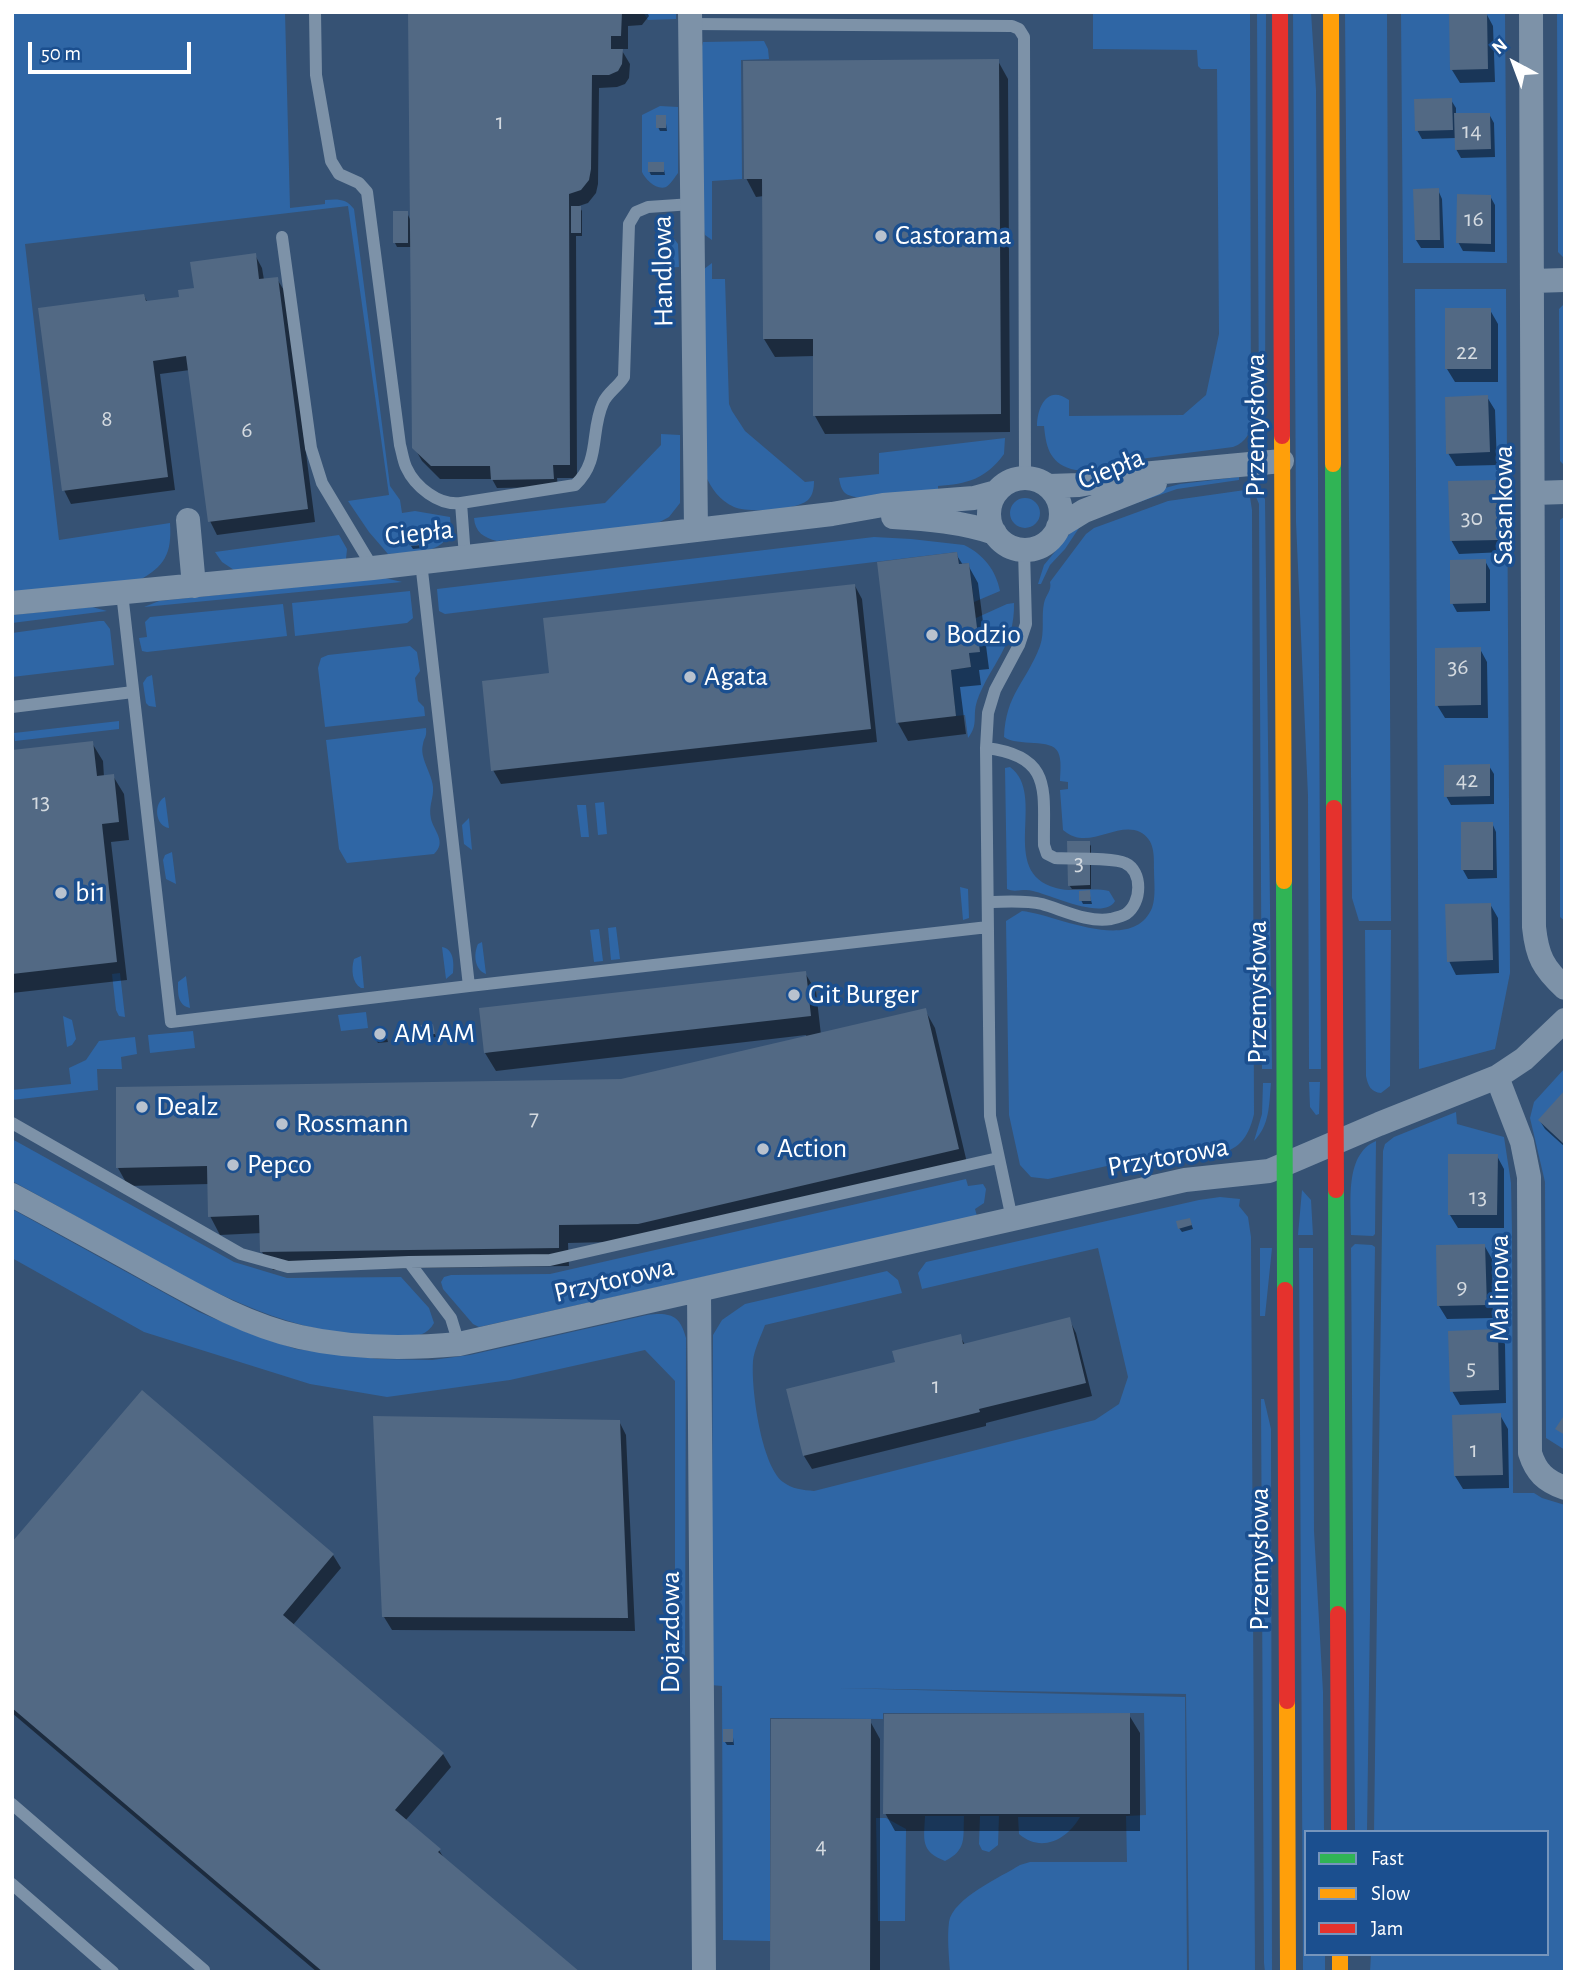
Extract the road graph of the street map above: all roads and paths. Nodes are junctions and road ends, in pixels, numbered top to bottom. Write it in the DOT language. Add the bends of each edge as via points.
graph roads {
  1 [pos="315,12"];
  2 [pos="1280,12"];
  3 [pos="1331,12"];
  4 [pos="1531,12"];
  5 [pos="690,18"];
  6 [pos="692,204"];
  7 [pos="282,236"];
  8 [pos="1565,280"];
  9 [pos="1534,281"];
  10 [pos="1282,461"];
  11 [pos="1189,471"];
  12 [pos="1025,478"];
  13 [pos="1049,486"];
  14 [pos="996,492"];
  15 [pos="1565,492"];
  16 [pos="1534,493"];
  17 [pos="461,503"];
  18 [pos="832,514"];
  19 [pos="188,520"];
  20 [pos="1058,527"];
  21 [pos="696,530"];
  22 [pos="995,533"];
  23 [pos="1024,550"];
  24 [pos="465,557"];
  25 [pos="421,562"];
  26 [pos="373,568"];
  27 [pos="194,586"];
  28 [pos="122,593"];
  29 [pos="12,603"];
  30 [pos="133,692"];
  31 [pos="12,707"];
  32 [pos="986,748"];
  33 [pos="988,902"];
  34 [pos="988,927"];
  35 [pos="469,986"];
  36 [pos="1565,988"];
  37 [pos="1565,1020"];
  38 [pos="1497,1077"];
  39 [pos="12,1124"];
  40 [pos="1336,1142"];
  41 [pos="998,1158"];
  42 [pos="1285,1165"];
  43 [pos="12,1195"];
  44 [pos="1012,1219"];
  45 [pos="409,1262"];
  46 [pos="699,1292"];
  47 [pos="459,1344"];
  48 [pos="1564,1488"];
  49 [pos="12,1804"];
  50 [pos="1339,1830"];
  51 [pos="12,1884"];
  52 [pos="205,1971"];
  53 [pos="113,1972"];
  54 [pos="704,1972"];
  55 [pos="1288,1972"];
  1 -- 17 [label="lane" via="316,75 331,161 339,174 359,183 366,192 405,465 426,491 451,505"];
  2 -- 10 [label="main road, Przemysłowa"];
  3 -- 40 [label="main road"];
  4 -- 9 [label="street, Sasankowa"];
  5 -- 6 [label="street, Handlowa"];
  5 -- 12 [label="lane" via="1019,29 1024,37"];
  6 -- 17 [label="lane" via="648,207 636,212 629,224 624,377 604,398 596,444 584,477 575,485"];
  6 -- 21 [label="street, Handlowa"];
  7 -- 26 [label="lane" via="311,448 322,483"];
  8 -- 9 [label="street"];
  9 -- 16 [label="street, Sasankowa"];
  10 -- 11 [label="street, Ciepła"];
  10 -- 42 [label="main road, Przemysłowa"];
  11 -- 13 [label="street, Ciepła"];
  11 -- 20 [label="street, Ciepła" via="1084,512"];
  12 -- 13 [label="street, Ciepła"];
  12 -- 14 [label="street, Ciepła" via="1014,479"];
  13 -- 20 [label="street, Ciepła" via="1060,505"];
  14 -- 18 [label="street, Ciepła"];
  14 -- 22 [label="street" via="989,513"];
  15 -- 16 [label="street"];
  16 -- 36 [label="street, Sasankowa" via="1534,927 1542,964"];
  17 -- 24 [label="lane"];
  18 -- 21 [label="street, Ciepła"];
  18 -- 22 [label="street, Ciepła" via="943,521"];
  19 -- 27 [label="street"];
  20 -- 23 [label="street, Ciepła" via="1045,544"];
  21 -- 24 [label="street, Ciepła"];
  22 -- 23 [label="street, Ciepła" via="1003,542"];
  23 -- 32 [label="lane" via="1026,624 995,690"];
  24 -- 25 [label="street, Ciepła"];
  25 -- 26 [label="street, Ciepła"];
  25 -- 35 [label="lane"];
  26 -- 27 [label="street, Ciepła"];
  27 -- 28 [label="street, Ciepła"];
  28 -- 29 [label="street, Ciepła"];
  28 -- 30 [label="lane"];
  30 -- 31 [label="lane"];
  30 -- 35 [label="lane" via="171,1022"];
  32 -- 33 [label="lane"];
  32 -- 33 [label="lane" via="1020,757 1038,774 1043,783 1047,854 1122,861 1135,871 1138,880 1138,894 1126,914 1108,919 1040,904"];
  33 -- 34 [label="lane"];
  34 -- 35 [label="lane"];
  34 -- 41 [label="lane" via="990,1116"];
  37 -- 38 [label="street" via="1524,1059"];
  38 -- 40 [label="street, Przytorowa"];
  38 -- 48 [label="street, Malinowa" via="1522,1142 1529,1177 1530,1452 1541,1475"];
  39 -- 45 [label="lane" via="241,1254 288,1267"];
  40 -- 42 [label="street, Przytorowa"];
  40 -- 50 [label="main road"];
  41 -- 44 [label="lane"];
  41 -- 45 [label="lane" via="550,1260"];
  42 -- 44 [label="street, Przytorowa" via="1269,1171 1185,1180"];
  42 -- 55 [label="main road, Przemysłowa"];
  43 -- 47 [label="street, Przytorowa" via="218,1308 267,1327 329,1343 373,1347"];
  44 -- 46 [label="street, Przytorowa"];
  45 -- 47 [label="lane" via="452,1318"];
  46 -- 47 [label="street, Przytorowa"];
  46 -- 54 [label="street, Dojazdowa"];
  49 -- 52 [label="lane"];
  51 -- 53 [label="lane"];
}
